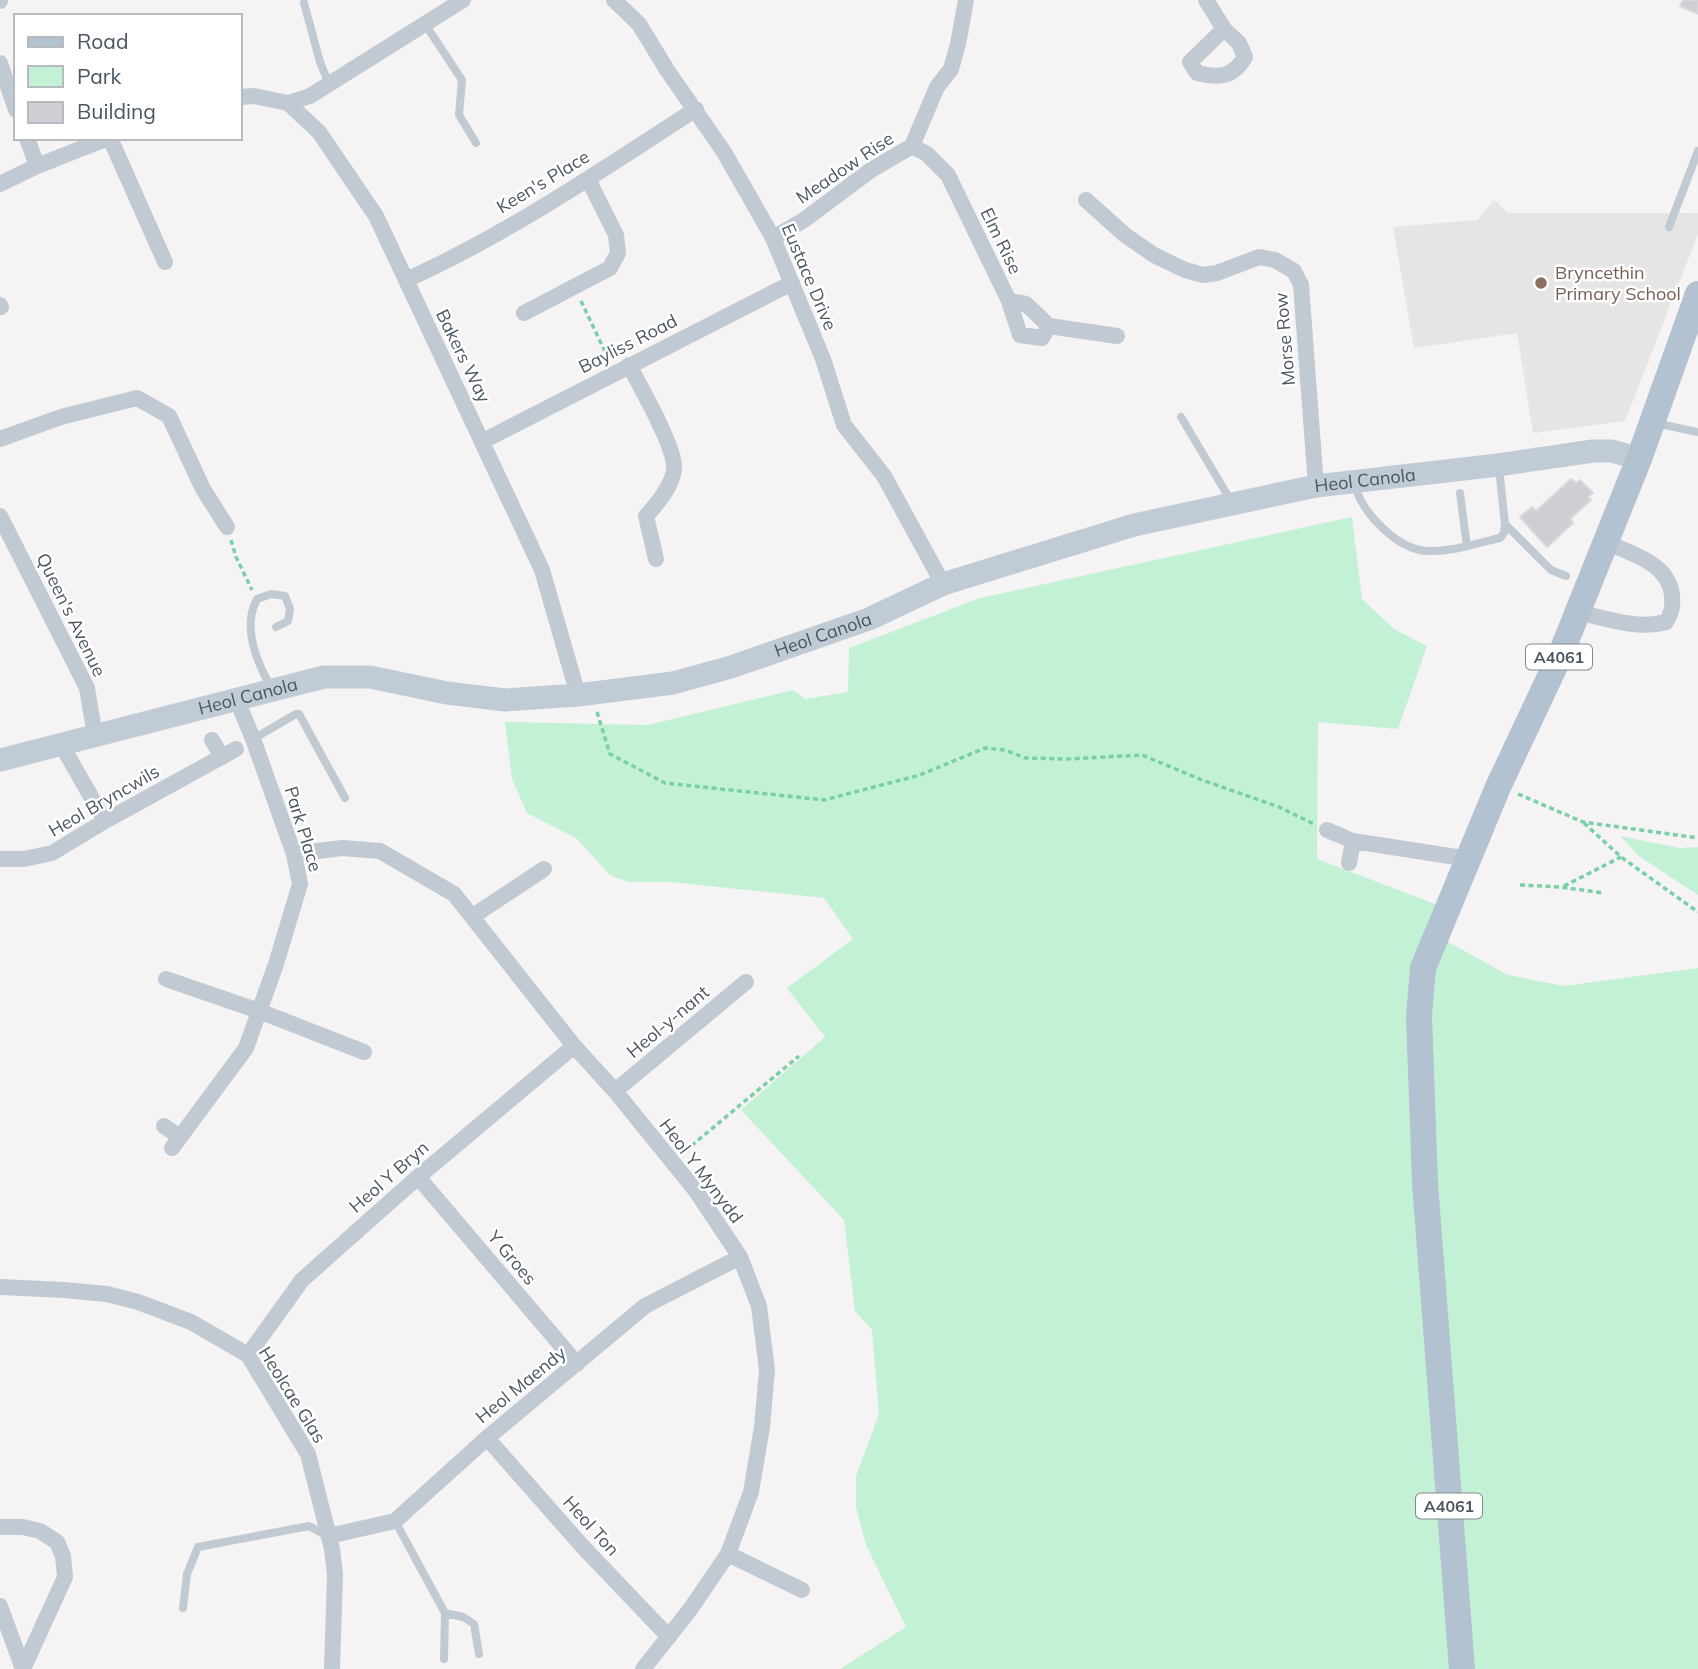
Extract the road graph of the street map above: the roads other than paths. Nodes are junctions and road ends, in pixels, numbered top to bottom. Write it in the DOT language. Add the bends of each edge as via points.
graph roads {
  1 [pos="463,0"];
  2 [pos="614,0"];
  3 [pos="966,0"];
  4 [pos="1206,0"];
  5 [pos="304,3"];
  6 [pos="425,24"];
  7 [pos="1224,29"];
  8 [pos="0,63"];
  9 [pos="330,84"];
  10 [pos="242,97"];
  11 [pos="288,103"];
  12 [pos="14,104"];
  13 [pos="696,109"];
  14 [pos="28,140"];
  15 [pos="104,140"];
  16 [pos="110,140"];
  17 [pos="475,143"];
  18 [pos="912,146"];
  19 [pos="1698,151"];
  20 [pos="37,166"];
  21 [pos="588,179"];
  22 [pos="0,184"];
  23 [pos="1086,201"];
  24 [pos="1669,227"];
  25 [pos="773,238"];
  26 [pos="165,262"];
  27 [pos="406,280"];
  28 [pos="792,283"];
  29 [pos="1698,295"];
  30 [pos="1009,301"];
  31 [pos="524,313"];
  32 [pos="1049,326"];
  33 [pos="1117,337"];
  34 [pos="622,369"];
  35 [pos="1181,417"];
  36 [pos="1652,422"];
  37 [pos="1698,432"];
  38 [pos="0,439"];
  39 [pos="482,441"];
  40 [pos="1639,459"];
  41 [pos="1498,465"];
  42 [pos="1354,481"];
  43 [pos="1316,486"];
  44 [pos="1460,493"];
  45 [pos="1233,503"];
  46 [pos="0,516"];
  47 [pos="1505,524"];
  48 [pos="228,527"];
  49 [pos="1605,542"];
  50 [pos="1467,546"];
  51 [pos="656,559"];
  52 [pos="1566,576"];
  53 [pos="943,584"];
  54 [pos="1577,612"];
  55 [pos="276,627"];
  56 [pos="273,690"];
  57 [pos="585,695"];
  58 [pos="237,700"];
  59 [pos="95,736"];
  60 [pos="253,739"];
  61 [pos="212,740"];
  62 [pos="61,744"];
  63 [pos="0,760"];
  64 [pos="345,798"];
  65 [pos="106,821"];
  66 [pos="1327,830"];
  67 [pos="1353,841"];
  68 [pos="294,854"];
  69 [pos="0,859"];
  70 [pos="1469,859"];
  71 [pos="1349,863"];
  72 [pos="544,869"];
  73 [pos="473,916"];
  74 [pos="166,979"];
  75 [pos="746,982"];
  76 [pos="259,1012"];
  77 [pos="575,1046"];
  78 [pos="364,1052"];
  79 [pos="615,1091"];
  80 [pos="164,1126"];
  81 [pos="418,1177"];
  82 [pos="740,1257"];
  83 [pos="0,1287"];
  84 [pos="248,1355"];
  85 [pos="577,1364"];
  86 [pos="487,1438"];
  87 [pos="395,1521"];
  88 [pos="0,1527"];
  89 [pos="329,1536"];
  90 [pos="729,1554"];
  91 [pos="802,1590"];
  92 [pos="0,1606"];
  93 [pos="183,1608"];
  94 [pos="445,1613"];
  95 [pos="669,1637"];
  96 [pos="479,1654"];
  97 [pos="443,1659"];
  98 [pos="23,1669"];
  99 [pos="332,1669"];
  100 [pos="643,1669"];
  101 [pos="1462,1669"];
  1 -- 6 [label="street"];
  2 -- 13 [label="street, Eustace Drive" via="639,24"];
  3 -- 18 [label="street, Meadow Rise" via="951,69 937,87"];
  4 -- 7 [label="street"];
  5 -- 9 [label="lane"];
  6 -- 9 [label="street"];
  6 -- 17 [label="lane" via="462,80 459,115"];
  8 -- 12 [label="street"];
  9 -- 11 [label="street"];
  10 -- 11 [label="street"];
  11 -- 27 [label="street, Bakers Way" via="318,132 376,216"];
  13 -- 21 [label="street, Keen's Place"];
  13 -- 25 [label="street, Eustace Drive"];
  14 -- 20 [label="street"];
  15 -- 20 [label="street"];
  16 -- 26 [label="street"];
  18 -- 25 [label="street, Meadow Rise"];
  18 -- 30 [label="street, Elm Rise" via="928,153 948,175"];
  19 -- 24 [label="lane"];
  20 -- 22 [label="street"];
  21 -- 27 [label="street, Keen's Place" via="450,260"];
  21 -- 31 [label="street" via="616,235 618,253 610,268"];
  23 -- 43 [label="street, Morse Row" via="1154,255 1185,271 1203,275 1259,257 1294,271 1301,285"];
  25 -- 28 [label="street, Eustace Drive"];
  27 -- 39 [label="street, Bakers Way"];
  28 -- 34 [label="street, Bayliss Road"];
  28 -- 53 [label="street, Eustace Drive" via="844,425 884,476"];
  29 -- 36 [label="main road, A4061"];
  30 -- 32 [label="street" via="1026,304"];
  30 -- 32 [label="street, Elm Rise" via="1020,335 1042,338"];
  32 -- 33 [label="street"];
  34 -- 39 [label="street, Bayliss Road"];
  34 -- 51 [label="street" via="670,449 674,466 670,483 646,516"];
  35 -- 45 [label="lane"];
  36 -- 37 [label="lane"];
  36 -- 40 [label="main road, A4061"];
  38 -- 48 [label="street" via="61,417 137,398 169,416 203,489"];
  39 -- 57 [label="street, Bakers Way" via="542,570"];
  40 -- 41 [label="street, Heol Canola" via="1593,451"];
  40 -- 49 [label="main road, A4061"];
  41 -- 42 [label="street, Heol Canola"];
  41 -- 47 [label="lane"];
  42 -- 43 [label="street, Heol Canola"];
  42 -- 50 [label="lane" via="1363,506 1378,526 1411,547 1428,552"];
  43 -- 45 [label="street, Heol Canola"];
  44 -- 50 [label="lane"];
  45 -- 53 [label="street, Heol Canola" via="1134,525"];
  46 -- 59 [label="street, Queen's Avenue" via="87,688"];
  47 -- 50 [label="lane" via="1500,538"];
  47 -- 52 [label="lane" via="1551,569"];
  49 -- 54 [label="main road, A4061"];
  49 -- 54 [label="street" via="1663,573 1672,590 1671,613 1666,622 1647,624"];
  53 -- 57 [label="street, Heol Canola" via="869,619 731,667 673,683"];
  54 -- 70 [label="main road, A4061"];
  55 -- 56 [label="lane" via="288,621 285,596 257,599 250,611 252,639 258,665"];
  56 -- 57 [label="street, Heol Canola" via="349,675 477,698"];
  56 -- 58 [label="street, Heol Canola"];
  58 -- 59 [label="street, Heol Canola"];
  58 -- 60 [label="street, Park Place"];
  59 -- 62 [label="street, Heol Canola"];
  60 -- 64 [label="lane" via="299,714"];
  60 -- 68 [label="street, Park Place"];
  61 -- 65 [label="street, Heol Bryncwils" via="229,753"];
  62 -- 63 [label="street, Heol Canola"];
  62 -- 65 [label="street"];
  65 -- 69 [label="street, Heol Bryncwils" via="52,853"];
  66 -- 67 [label="street"];
  67 -- 70 [label="street"];
  67 -- 71 [label="street"];
  68 -- 73 [label="street, Heol Y Mynydd" via="342,848 380,851 454,894"];
  68 -- 76 [label="street, Park Place" via="300,884"];
  70 -- 101 [label="main road, A4061" via="1423,968 1419,1016 1425,1183"];
  72 -- 73 [label="street"];
  73 -- 77 [label="street, Heol Y Mynydd"];
  74 -- 76 [label="street"];
  75 -- 79 [label="street, Heol-y-nant"];
  76 -- 78 [label="street"];
  76 -- 80 [label="street, Park Place" via="246,1048 176,1143"];
  77 -- 79 [label="street, Heol Y Mynydd"];
  77 -- 81 [label="street, Heol Y Bryn"];
  79 -- 82 [label="street, Heol Y Mynydd" via="696,1191"];
  81 -- 84 [label="street, Heol Y Bryn" via="302,1280"];
  81 -- 85 [label="street, Y Groes"];
  82 -- 85 [label="street, Heol Maendy" via="645,1306"];
  82 -- 90 [label="street, Heol Y Mynydd" via="759,1306 766,1370 751,1492"];
  83 -- 84 [label="street, Heolcae Glas" via="107,1294 138,1302 191,1322"];
  84 -- 89 [label="street, Heolcae Glas" via="309,1454"];
  85 -- 86 [label="street, Heol Maendy"];
  86 -- 87 [label="street, Heol Maendy"];
  86 -- 95 [label="street, Heol Ton"];
  87 -- 89 [label="street, Heol Maendy"];
  87 -- 94 [label="lane"];
  88 -- 98 [label="street" via="40,1531 57,1542 63,1556 65,1577"];
  89 -- 93 [label="lane" via="309,1526 198,1547 187,1574"];
  89 -- 99 [label="street, Heolcae Glas" via="335,1575"];
  90 -- 91 [label="street"];
  90 -- 95 [label="street, Heol Y Mynydd"];
  92 -- 98 [label="street"];
  94 -- 96 [label="lane" via="474,1624"];
  94 -- 97 [label="lane"];
  95 -- 100 [label="street, Heol Y Mynydd"];
}
